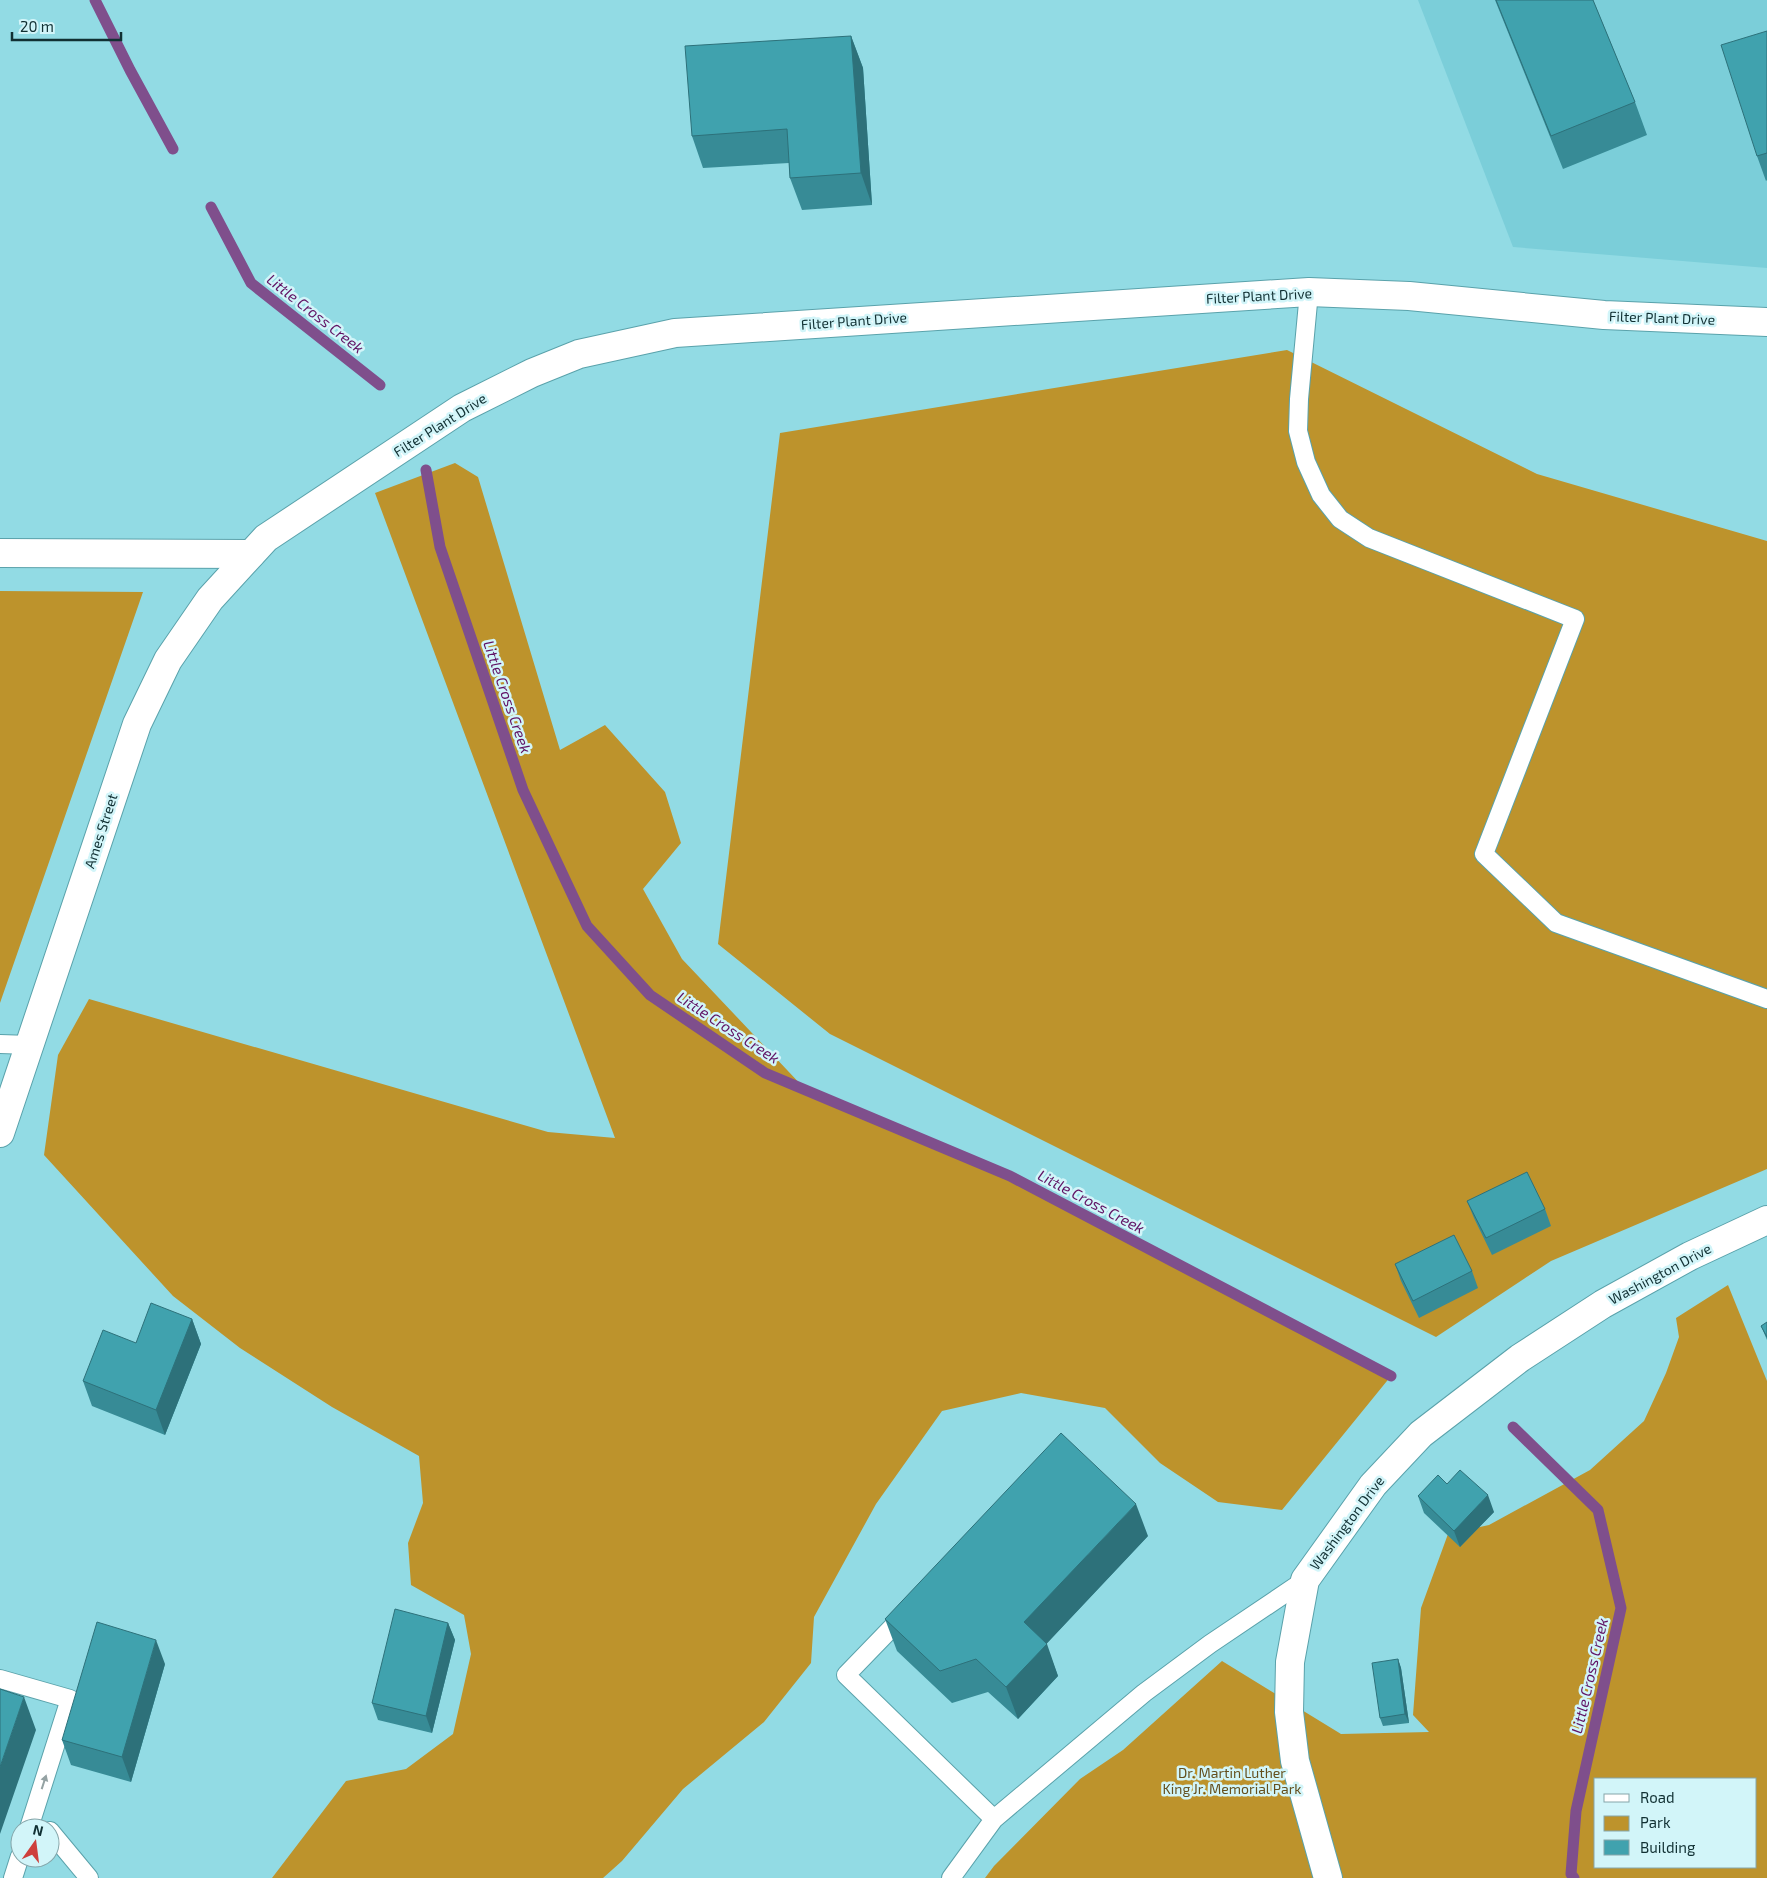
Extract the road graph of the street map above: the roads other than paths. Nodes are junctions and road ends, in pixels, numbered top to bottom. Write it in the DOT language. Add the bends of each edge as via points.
graph roads {
  1 [pos="1310,292"];
  2 [pos="1767,322"];
  3 [pos="0,553"];
  4 [pos="251,554"];
  5 [pos="1767,999"];
  6 [pos="0,1044"];
  7 [pos="30,1045"];
  8 [pos="0,1133"];
  9 [pos="1767,1220"];
  10 [pos="1305,1580"];
  11 [pos="920,1598"];
  12 [pos="0,1679"];
  13 [pos="32,1818"];
  14 [pos="994,1819"];
  15 [pos="60,1844"];
  16 [pos="90,1878"];
  17 [pos="951,1878"];
  18 [pos="1328,1878"];
  1 -- 2 [label="street, Filter Plant Drive" via="1409,296 1604,316"];
  1 -- 4 [label="street, Filter Plant Drive" via="675,332 579,354 462,408 266,538"];
  1 -- 5 [label="lane" via="1298,431 1306,462 1321,495 1340,519 1369,538 1575,619 1484,854 1556,923"];
  3 -- 4 [label="street"];
  4 -- 7 [label="street, Ames Street" via="210,599 168,660 137,724"];
  6 -- 7 [label="lane"];
  7 -- 8 [label="street, Ames Street"];
  9 -- 10 [label="street, Washington Drive" via="1690,1256 1603,1304 1520,1358 1421,1434 1373,1485"];
  10 -- 14 [label="lane" via="1144,1693"];
  10 -- 18 [label="street, Washington Drive" via="1290,1662 1289,1712 1295,1761"];
  11 -- 14 [label="lane" via="846,1675"];
  13 -- 12 [label="lane, one-way" via="70,1699"];
  14 -- 17 [label="lane"];
  15 -- 16 [label="lane"];
}
